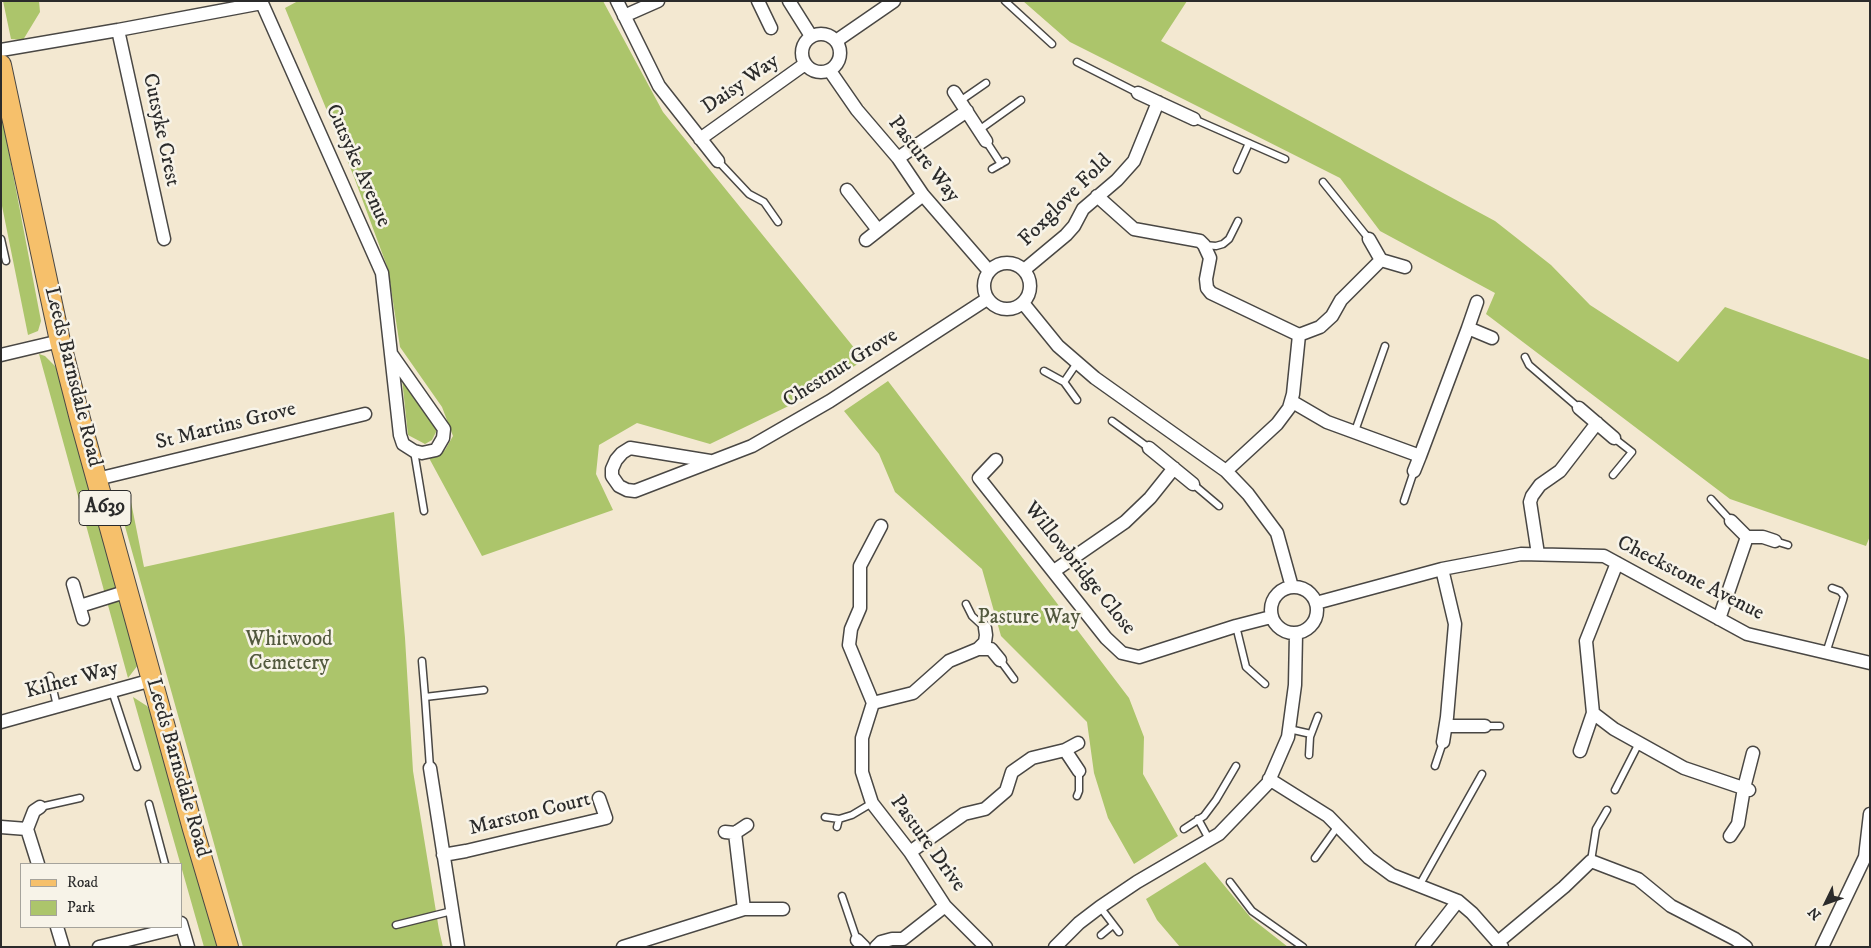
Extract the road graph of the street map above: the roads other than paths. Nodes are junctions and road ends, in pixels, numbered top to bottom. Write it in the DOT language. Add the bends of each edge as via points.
graph roads {
  1 [pos="617,1"];
  2 [pos="658,1"];
  3 [pos="758,1"];
  4 [pos="789,1"];
  5 [pos="894,1"];
  6 [pos="1005,1"];
  7 [pos="263,2"];
  8 [pos="624,16"];
  9 [pos="771,28"];
  10 [pos="118,30"];
  11 [pos="812,36"];
  12 [pos="836,41"];
  13 [pos="1052,44"];
  14 [pos="1,50"];
  15 [pos="1077,62"];
  16 [pos="806,64"];
  17 [pos="1,65"];
  18 [pos="830,71"];
  19 [pos="986,82"];
  20 [pos="1138,93"];
  21 [pos="1021,100"];
  22 [pos="960,101"];
  23 [pos="1158,102"];
  24 [pos="1194,119"];
  25 [pos="983,135"];
  26 [pos="700,139"];
  27 [pos="1248,143"];
  28 [pos="898,158"];
  29 [pos="1285,159"];
  30 [pos="718,161"];
  31 [pos="992,170"];
  32 [pos="1237,170"];
  33 [pos="1323,182"];
  34 [pos="847,190"];
  35 [pos="923,195"];
  36 [pos="1098,196"];
  37 [pos="1238,221"];
  38 [pos="778,222"];
  39 [pos="878,230"];
  40 [pos="1,239"];
  41 [pos="164,239"];
  42 [pos="1370,239"];
  43 [pos="866,240"];
  44 [pos="1204,245"];
  45 [pos="1381,260"];
  46 [pos="6,261"];
  47 [pos="1405,267"];
  48 [pos="1024,270"];
  49 [pos="990,271"];
  50 [pos="987,299"];
  51 [pos="1477,302"];
  52 [pos="1023,303"];
  53 [pos="1468,328"];
  54 [pos="1299,336"];
  55 [pos="1492,338"];
  56 [pos="60,341"];
  57 [pos="1385,346"];
  58 [pos="1,355"];
  59 [pos="392,355"];
  60 [pos="1525,357"];
  61 [pos="1077,362"];
  62 [pos="1044,372"];
  63 [pos="1064,382"];
  64 [pos="1077,400"];
  65 [pos="1291,401"];
  66 [pos="1579,408"];
  67 [pos="365,414"];
  68 [pos="1112,421"];
  69 [pos="1597,423"];
  70 [pos="1356,431"];
  71 [pos="1614,438"];
  72 [pos="1149,448"];
  73 [pos="414,452"];
  74 [pos="1420,456"];
  75 [pos="996,460"];
  76 [pos="710,461"];
  77 [pos="1174,468"];
  78 [pos="1226,471"];
  79 [pos="1414,471"];
  80 [pos="1613,475"];
  81 [pos="97,479"];
  82 [pos="1193,484"];
  83 [pos="1712,499"];
  84 [pos="1404,501"];
  85 [pos="1219,506"];
  86 [pos="424,511"];
  87 [pos="1731,521"];
  88 [pos="881,526"];
  89 [pos="1747,536"];
  90 [pos="1775,541"];
  91 [pos="1788,545"];
  92 [pos="1538,554"];
  93 [pos="1617,563"];
  94 [pos="1442,569"];
  95 [pos="1054,571"];
  96 [pos="73,584"];
  97 [pos="1292,587"];
  98 [pos="1832,588"];
  99 [pos="128,591"];
  100 [pos="1316,603"];
  101 [pos="966,604"];
  102 [pos="80,606"];
  103 [pos="1271,617"];
  104 [pos="83,619"];
  105 [pos="1719,619"];
  106 [pos="1236,626"];
  107 [pos="984,628"];
  108 [pos="1296,634"];
  109 [pos="978,649"];
  110 [pos="1826,652"];
  111 [pos="1000,660"];
  112 [pos="422,661"];
  113 [pos="1870,662"];
  114 [pos="50,676"];
  115 [pos="1014,679"];
  116 [pos="152,680"];
  117 [pos="1265,684"];
  118 [pos="484,690"];
  119 [pos="112,691"];
  120 [pos="425,697"];
  121 [pos="873,703"];
  122 [pos="57,706"];
  123 [pos="1593,713"];
  124 [pos="1318,716"];
  125 [pos="1,722"];
  126 [pos="1446,726"];
  127 [pos="1485,726"];
  128 [pos="1500,726"];
  129 [pos="1289,729"];
  130 [pos="1311,734"];
  131 [pos="1443,742"];
  132 [pos="1078,743"];
  133 [pos="1639,744"];
  134 [pos="1065,750"];
  135 [pos="1580,751"];
  136 [pos="1753,753"];
  137 [pos="1309,755"];
  138 [pos="1236,766"];
  139 [pos="1435,766"];
  140 [pos="137,767"];
  141 [pos="430,768"];
  142 [pos="1079,771"];
  143 [pos="1482,774"];
  144 [pos="1269,779"];
  145 [pos="1746,789"];
  146 [pos="1615,790"];
  147 [pos="1077,796"];
  148 [pos="80,798"];
  149 [pos="599,798"];
  150 [pos="872,803"];
  151 [pos="149,804"];
  152 [pos="40,807"];
  153 [pos="1607,810"];
  154 [pos="1870,814"];
  155 [pos="825,817"];
  156 [pos="839,819"];
  157 [pos="1198,819"];
  158 [pos="747,825"];
  159 [pos="1338,826"];
  160 [pos="1,827"];
  161 [pos="837,828"];
  162 [pos="1184,829"];
  163 [pos="27,830"];
  164 [pos="1730,836"];
  165 [pos="1210,839"];
  166 [pos="910,852"];
  167 [pos="443,855"];
  168 [pos="1315,858"];
  169 [pos="1867,858"];
  170 [pos="1591,861"];
  171 [pos="38,863"];
  172 [pos="165,863"];
  173 [pos="1230,882"];
  174 [pos="1419,886"];
  175 [pos="842,896"];
  176 [pos="1458,901"];
  177 [pos="945,906"];
  178 [pos="1100,907"];
  179 [pos="744,909"];
  180 [pos="783,910"];
  181 [pos="452,911"];
  182 [pos="396,925"];
  183 [pos="1113,925"];
  184 [pos="57,928"];
  185 [pos="173,928"];
  186 [pos="182,928"];
  187 [pos="1119,932"];
  188 [pos="1101,935"];
  189 [pos="861,943"];
  190 [pos="1500,944"];
  191 [pos="63,947"];
  192 [pos="99,947"];
  193 [pos="188,947"];
  194 [pos="228,947"];
  195 [pos="458,947"];
  196 [pos="623,947"];
  197 [pos="876,947"];
  198 [pos="986,947"];
  199 [pos="1055,947"];
  200 [pos="1303,947"];
  201 [pos="1422,947"];
  202 [pos="1746,947"];
  203 [pos="1822,947"];
  1 -- 8 [label="street, Daisy Way"];
  2 -- 8 [label="street"];
  3 -- 9 [label="street"];
  4 -- 11 [label="street"];
  5 -- 12 [label="street"];
  6 -- 13 [label="lane"];
  7 -- 10 [label="street"];
  7 -- 59 [label="street, Cutsyke Avenue" via="382,273"];
  8 -- 26 [label="street, Daisy Way" via="659,86"];
  10 -- 14 [label="street"];
  10 -- 41 [label="street, Cutsyke Crest"];
  11 -- 12 [label="street" via="828,35"];
  11 -- 16 [label="street" via="806,41 802,53"];
  12 -- 18 [label="street" via="840,59"];
  15 -- 20 [label="lane"];
  16 -- 18 [label="street" via="814,72"];
  16 -- 26 [label="street, Daisy Way"];
  17 -- 56 [label="main road, Leeds Barnsdale Road / A639"];
  18 -- 28 [label="street, Pasture Way" via="857,110"];
  19 -- 22 [label="lane"];
  20 -- 23 [label="street"];
  21 -- 25 [label="lane"];
  22 -- 25 [label="street"];
  22 -- 28 [label="street"];
  23 -- 24 [label="street"];
  23 -- 36 [label="street, Foxglove Fold" via="1134,161"];
  24 -- 27 [label="lane"];
  25 -- 31 [label="lane" via="1003,163"];
  26 -- 30 [label="street, Daisy Way"];
  27 -- 29 [label="lane"];
  27 -- 32 [label="lane"];
  28 -- 35 [label="street, Pasture Way"];
  30 -- 38 [label="lane, Daisy Way" via="749,194 764,202"];
  33 -- 42 [label="lane"];
  34 -- 39 [label="street"];
  35 -- 39 [label="street"];
  35 -- 49 [label="street, Pasture Way"];
  36 -- 44 [label="street" via="1134,229 1200,241"];
  36 -- 48 [label="street, Foxglove Fold" via="1083,209 1066,235"];
  37 -- 44 [label="lane" via="1223,244"];
  39 -- 43 [label="street"];
  40 -- 46 [label="lane"];
  42 -- 45 [label="street"];
  44 -- 54 [label="street" via="1210,258 1206,279 1211,293"];
  45 -- 47 [label="street"];
  45 -- 54 [label="street" via="1341,300 1332,316 1320,327"];
  48 -- 49 [label="street" via="1010,263"];
  48 -- 52 [label="street" via="1030,291"];
  49 -- 50 [label="street" via="983,284"];
  50 -- 52 [label="street" via="1005,310"];
  50 -- 76 [label="street, Chestnut Grove" via="830,401 752,446"];
  51 -- 53 [label="street"];
  52 -- 61 [label="street" via="1058,346"];
  53 -- 55 [label="street"];
  53 -- 74 [label="street"];
  54 -- 65 [label="street"];
  56 -- 58 [label="street"];
  56 -- 81 [label="main road, Leeds Barnsdale Road / A639"];
  57 -- 70 [label="lane"];
  59 -- 73 [label="street, Cutsyke Avenue" via="400,435 404,444"];
  59 -- 73 [label="street, Cutsyke Avenue" via="444,429 436,450"];
  60 -- 66 [label="lane" via="1529,365"];
  61 -- 63 [label="lane"];
  61 -- 78 [label="street"];
  62 -- 63 [label="lane"];
  63 -- 64 [label="lane"];
  65 -- 70 [label="street" via="1327,422"];
  65 -- 78 [label="street" via="1277,424"];
  66 -- 69 [label="street"];
  67 -- 81 [label="street, St Martins Grove"];
  68 -- 72 [label="lane"];
  69 -- 71 [label="street"];
  69 -- 92 [label="street" via="1560,471 1540,485 1532,496 1530,502"];
  70 -- 74 [label="street"];
  71 -- 80 [label="lane" via="1632,452"];
  72 -- 77 [label="street"];
  73 -- 86 [label="lane"];
  74 -- 79 [label="street"];
  75 -- 95 [label="street, Willowbridge Close" via="979,478"];
  76 -- 76 [label="street, Chestnut Grove" via="635,491 619,486 612,476 616,460 630,448"];
  77 -- 82 [label="street"];
  77 -- 95 [label="street" via="1125,522"];
  78 -- 97 [label="street" via="1277,533"];
  79 -- 84 [label="lane"];
  81 -- 99 [label="main road, Leeds Barnsdale Road / A639"];
  82 -- 85 [label="lane"];
  83 -- 87 [label="lane"];
  87 -- 89 [label="street"];
  88 -- 121 [label="street" via="860,566 860,608 851,629 849,645"];
  89 -- 90 [label="street"];
  89 -- 105 [label="street"];
  90 -- 91 [label="lane"];
  92 -- 93 [label="street, Checkstone Avenue" via="1604,556"];
  92 -- 94 [label="street, Checkstone Avenue" via="1521,554"];
  93 -- 105 [label="street, Checkstone Avenue"];
  93 -- 123 [label="street" via="1586,641"];
  94 -- 100 [label="street, Checkstone Avenue"];
  94 -- 126 [label="street" via="1455,624"];
  95 -- 106 [label="street, Willowbridge Close" via="1106,638 1122,653 1139,657"];
  96 -- 102 [label="street"];
  97 -- 100 [label="street" via="1307,591"];
  97 -- 103 [label="street" via="1275,597"];
  98 -- 110 [label="lane" via="1840,591 1844,600"];
  99 -- 102 [label="street"];
  99 -- 116 [label="main road, Leeds Barnsdale Road / A639"];
  100 -- 108 [label="street" via="1313,624"];
  101 -- 107 [label="lane"];
  102 -- 104 [label="street"];
  103 -- 106 [label="street, Willowbridge Close"];
  103 -- 108 [label="street" via="1278,628"];
  105 -- 110 [label="street, Checkstone Avenue" via="1747,634"];
  106 -- 117 [label="lane" via="1246,667"];
  107 -- 109 [label="street" via="986,635"];
  108 -- 129 [label="street" via="1295,685"];
  109 -- 111 [label="street" via="991,649"];
  109 -- 121 [label="street" via="949,661 913,694"];
  110 -- 113 [label="street, Checkstone Avenue"];
  111 -- 115 [label="lane"];
  112 -- 120 [label="lane"];
  114 -- 122 [label="lane"];
  116 -- 119 [label="street, Kilner Way"];
  116 -- 194 [label="main road, Leeds Barnsdale Road / A639"];
  118 -- 120 [label="lane"];
  119 -- 122 [label="street, Kilner Way"];
  119 -- 140 [label="lane"];
  120 -- 141 [label="lane"];
  121 -- 150 [label="street, Pasture Drive" via="862,738 862,772"];
  122 -- 125 [label="street, Kilner Way"];
  123 -- 133 [label="street"];
  123 -- 135 [label="street"];
  124 -- 130 [label="lane"];
  126 -- 127 [label="street"];
  126 -- 131 [label="street"];
  127 -- 128 [label="lane"];
  129 -- 130 [label="lane"];
  129 -- 144 [label="street"];
  130 -- 137 [label="lane"];
  131 -- 139 [label="lane"];
  132 -- 134 [label="street"];
  133 -- 145 [label="street" via="1684,768"];
  133 -- 146 [label="lane"];
  134 -- 142 [label="street"];
  134 -- 166 [label="street" via="1032,758 1012,772 1006,791 985,809 964,814"];
  136 -- 145 [label="street"];
  138 -- 157 [label="lane" via="1216,800"];
  141 -- 167 [label="street"];
  142 -- 147 [label="lane"];
  143 -- 174 [label="lane"];
  144 -- 159 [label="street" via="1328,816"];
  144 -- 165 [label="street" via="1219,834"];
  145 -- 164 [label="street" via="1738,824"];
  148 -- 152 [label="lane"];
  149 -- 167 [label="street, Marston Court" via="606,818"];
  150 -- 156 [label="lane"];
  150 -- 166 [label="street, Pasture Drive"];
  151 -- 172 [label="lane"];
  152 -- 163 [label="street" via="34,811"];
  153 -- 170 [label="lane" via="1596,829"];
  154 -- 169 [label="street"];
  155 -- 156 [label="lane"];
  156 -- 161 [label="lane"];
  157 -- 162 [label="lane"];
  157 -- 165 [label="lane"];
  158 -- 179 [label="street" via="730,832"];
  159 -- 168 [label="lane"];
  159 -- 174 [label="street" via="1369,858 1392,875"];
  160 -- 163 [label="street"];
  163 -- 171 [label="street"];
  165 -- 178 [label="street"];
  166 -- 177 [label="street, Pasture Drive"];
  167 -- 181 [label="street"];
  169 -- 203 [label="street"];
  170 -- 190 [label="street"];
  170 -- 202 [label="street" via="1638,879 1671,906"];
  173 -- 200 [label="lane" via="1252,911"];
  174 -- 176 [label="street"];
  175 -- 189 [label="lane"];
  176 -- 190 [label="street"];
  176 -- 201 [label="street"];
  177 -- 197 [label="street" via="903,939 881,942"];
  177 -- 198 [label="street, Pasture Drive"];
  178 -- 183 [label="lane"];
  178 -- 199 [label="street"];
  179 -- 180 [label="street"];
  179 -- 196 [label="street"];
  181 -- 182 [label="lane"];
  181 -- 195 [label="street"];
  183 -- 187 [label="lane"];
  183 -- 188 [label="lane"];
  184 -- 191 [label="street"];
  185 -- 192 [label="street"];
  186 -- 193 [label="street"];
}
